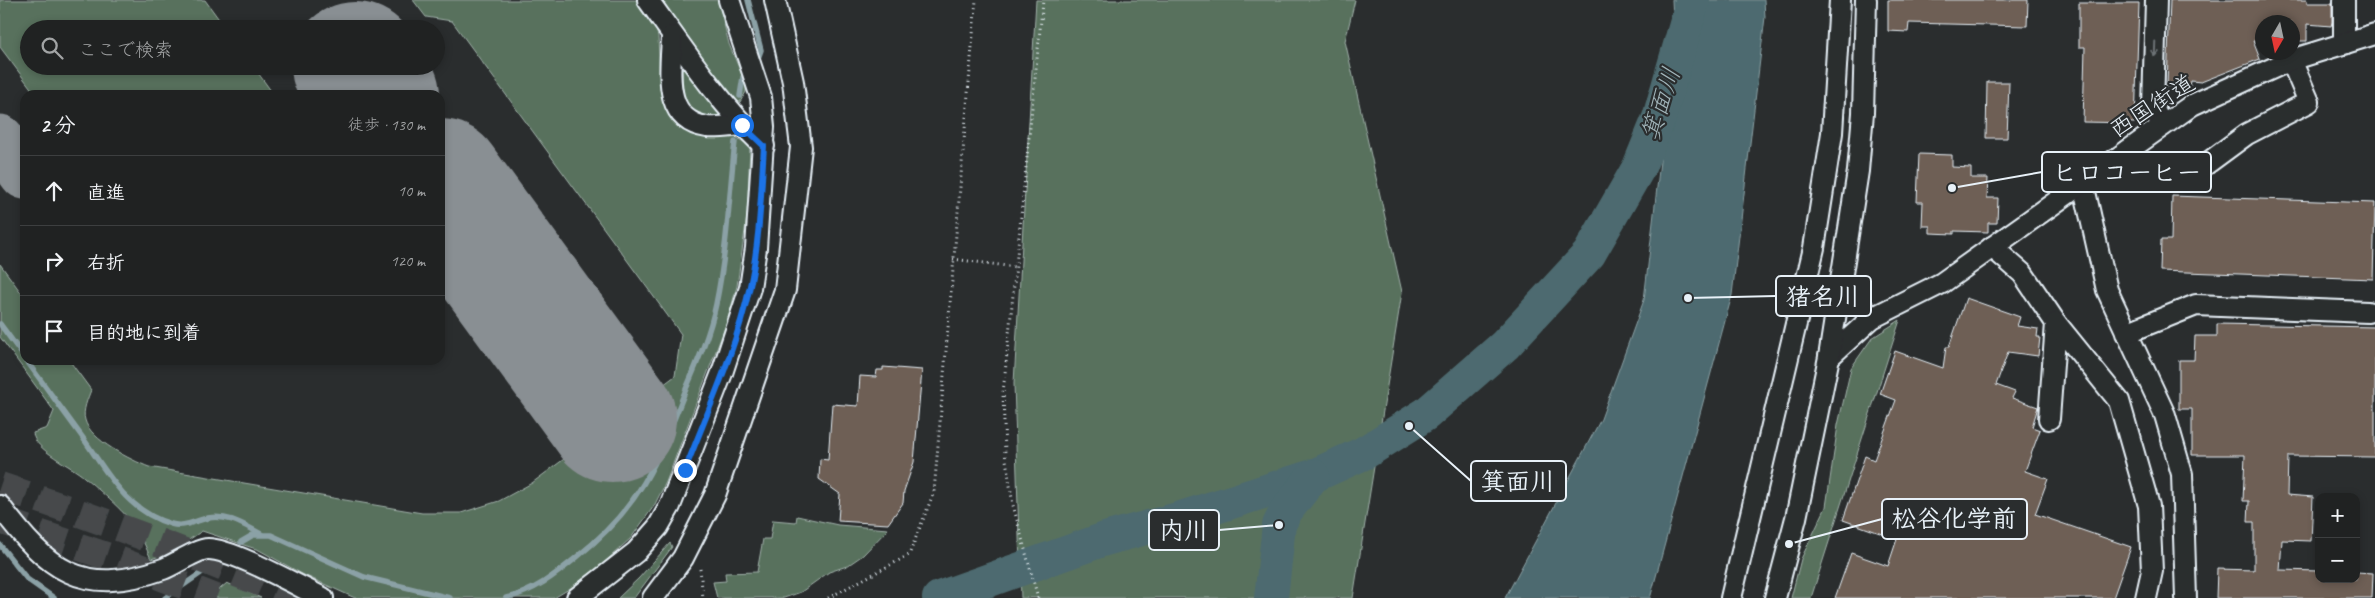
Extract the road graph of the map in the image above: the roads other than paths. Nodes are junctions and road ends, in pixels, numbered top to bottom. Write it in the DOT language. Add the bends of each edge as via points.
graph roads {
  1 [pos="648,0"];
  2 [pos="729,0"];
  3 [pos="775,0"];
  4 [pos="1840,0"];
  5 [pos="1866,0"];
  6 [pos="2156,0"];
  7 [pos="2344,0"];
  8 [pos="2375,34"];
  9 [pos="672,36"];
  10 [pos="2344,44"];
  11 [pos="2300,57"];
  12 [pos="2291,60"];
  13 [pos="742,125"];
  14 [pos="2162,126"];
  15 [pos="764,146"];
  16 [pos="2129,150"];
  17 [pos="2083,183"];
  18 [pos="1992,247"];
  19 [pos="1840,283"];
  20 [pos="2368,312"];
  21 [pos="1872,318"];
  22 [pos="2056,323"];
  23 [pos="2126,333"];
  24 [pos="1829,357"];
  25 [pos="2049,419"];
  26 [pos="0,506"];
  27 [pos="323,598"];
  28 [pos="578,598"];
  29 [pos="653,598"];
  30 [pos="1731,598"];
  31 [pos="1775,598"];
  32 [pos="2146,598"];
  33 [pos="2186,598"];
  1 -- 9 [label="street"];
  2 -- 15 [label="street" via="761,97"];
  3 -- 29 [label="street" via="793,82 801,147 785,290 715,495 683,558"];
  4 -- 30 [label="street" via="1832,133 1814,248"];
  5 -- 19 [label="street" via="1858,171"];
  6 -- 14 [label="street, one-way" via="2153,108"];
  7 -- 10 [label="street"];
  8 -- 10 [label="street, 西国街道"];
  9 -- 13 [label="street"];
  9 -- 13 [label="street" via="671,90 675,106 687,119 704,126"];
  10 -- 11 [label="street, 西国街道"];
  12 -- 14 [label="street, 西国街道" via="2192,105"];
  12 -- 16 [label="street" via="2309,102 2247,134 2190,176 2149,176"];
  13 -- 15 [label="street"];
  14 -- 16 [label="street, 西国街道"];
  15 -- 28 [label="street" via="750,288 679,486 664,517 642,546"];
  16 -- 17 [label="street, 西国街道"];
  17 -- 18 [label="street, 西国街道"];
  17 -- 23 [label="street" via="2106,290"];
  18 -- 21 [label="street, 西国街道" via="1942,283"];
  18 -- 22 [label="street" via="2023,274"];
  19 -- 21 [label="street"];
  19 -- 24 [label="street"];
  20 -- 23 [label="street" via="2196,305"];
  21 -- 24 [label="street, 西国街道"];
  22 -- 25 [label="street"];
  22 -- 32 [label="street" via="2119,400 2149,506 2152,571"];
  23 -- 33 [label="street" via="2165,416 2182,474"];
  24 -- 31 [label="street" via="1796,518"];
  26 -- 27 [label="street" via="36,551 57,569 74,576 119,581 162,569 206,549 231,554"];
}
